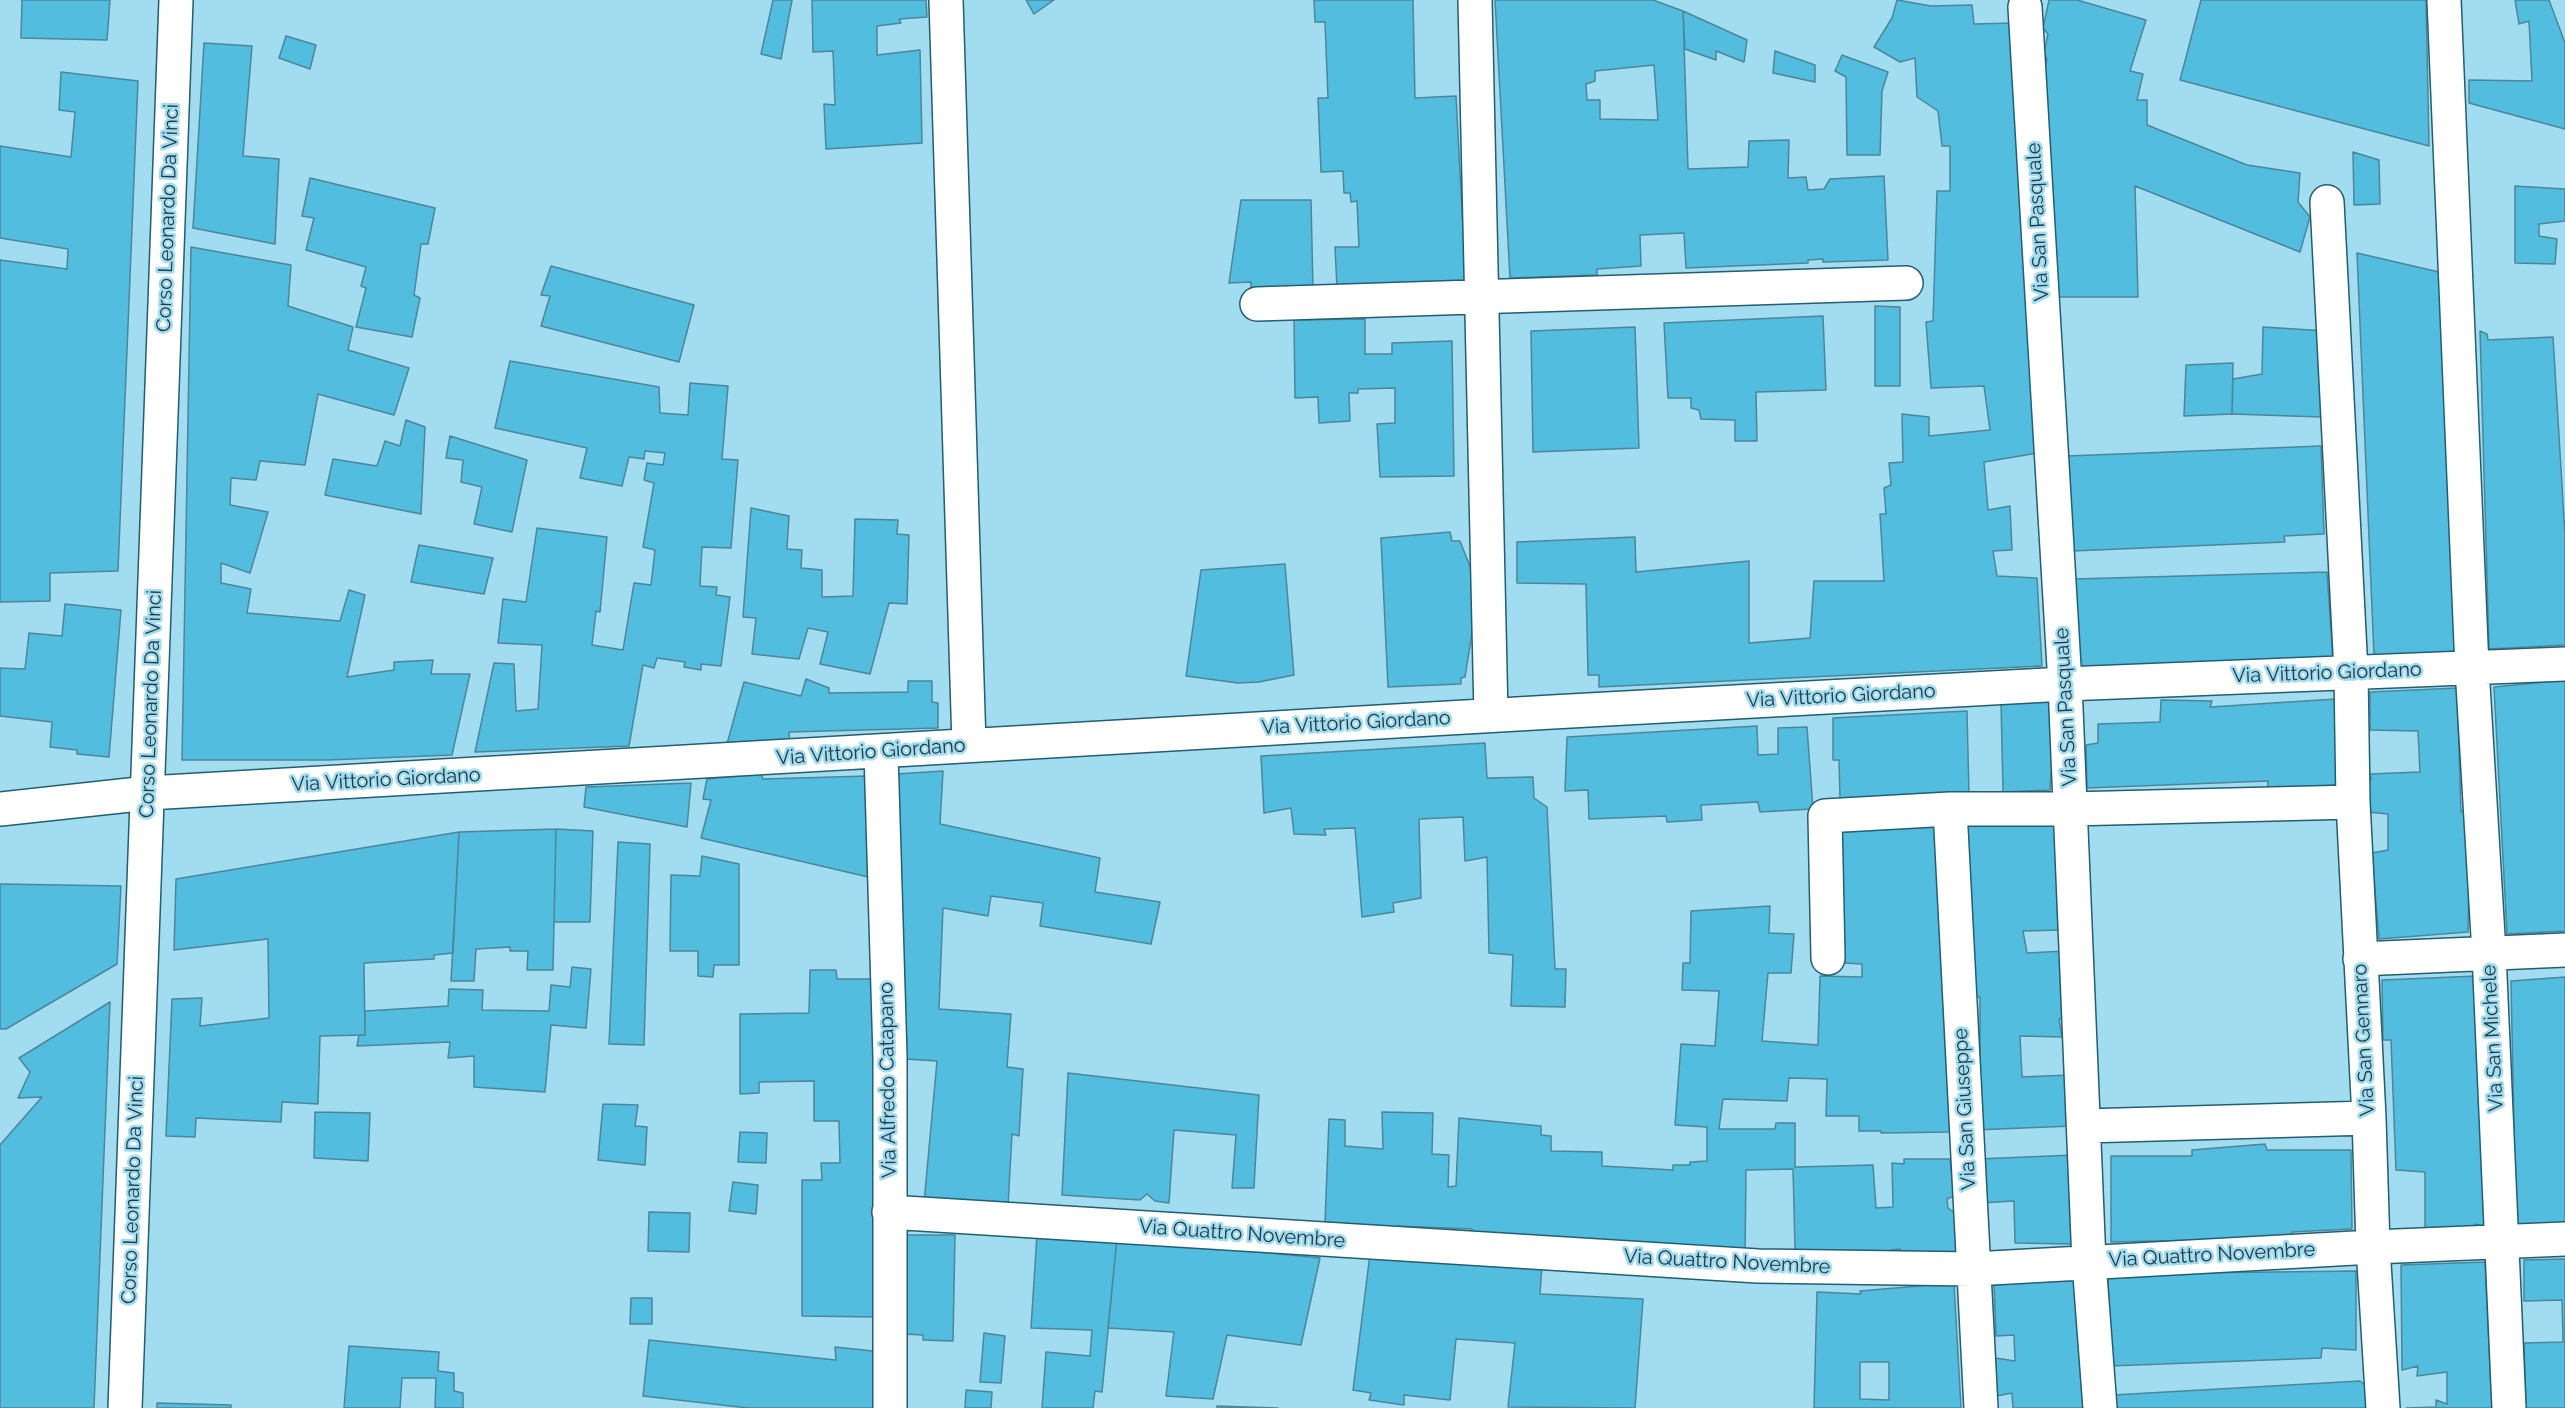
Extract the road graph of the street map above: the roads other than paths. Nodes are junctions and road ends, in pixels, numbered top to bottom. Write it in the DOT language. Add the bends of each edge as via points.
graph roads {
  1 [pos="176,0"];
  2 [pos="946,0"];
  3 [pos="1475,0"];
  4 [pos="2444,0"];
  5 [pos="2025,7"];
  6 [pos="2327,202"];
  7 [pos="1906,283"];
  8 [pos="1483,296"];
  9 [pos="1257,304"];
  10 [pos="2565,664"];
  11 [pos="2472,668"];
  12 [pos="2351,672"];
  13 [pos="2066,684"];
  14 [pos="1491,715"];
  15 [pos="969,746"];
  16 [pos="881,752"];
  17 [pos="148,793"];
  18 [pos="2353,802"];
  19 [pos="0,809"];
  20 [pos="1950,809"];
  21 [pos="2070,809"];
  22 [pos="2565,950"];
  23 [pos="2489,953"];
  24 [pos="1828,958"];
  25 [pos="2360,959"];
  26 [pos="2369,1118"];
  27 [pos="2084,1126"];
  28 [pos="889,1212"];
  29 [pos="2565,1239"];
  30 [pos="2502,1243"];
  31 [pos="2373,1247"];
  32 [pos="2089,1262"];
  33 [pos="1973,1269"];
  34 [pos="126,1408"];
  35 [pos="891,1408"];
  36 [pos="1981,1408"];
  37 [pos="2100,1408"];
  38 [pos="2383,1408"];
  39 [pos="2509,1408"];
  1 -- 17 [label="street, Corso Leonardo Da Vinci"];
  2 -- 15 [label="street"];
  3 -- 8 [label="street"];
  4 -- 11 [label="street, Via San Michele"];
  5 -- 13 [label="street, Via San Pasquale"];
  6 -- 12 [label="street, Via San Gennaro"];
  7 -- 8 [label="street"];
  8 -- 9 [label="street"];
  8 -- 14 [label="street"];
  10 -- 11 [label="street, Via Vittorio Giordano"];
  11 -- 12 [label="street, Via Vittorio Giordano"];
  11 -- 23 [label="street, Via San Michele"];
  12 -- 13 [label="street, Via Vittorio Giordano"];
  12 -- 18 [label="street, Via San Gennaro"];
  13 -- 14 [label="street, Via Vittorio Giordano"];
  13 -- 21 [label="street, Via San Pasquale"];
  14 -- 15 [label="street, Via Vittorio Giordano"];
  15 -- 16 [label="street, Via Vittorio Giordano"];
  16 -- 17 [label="street, Via Vittorio Giordano"];
  16 -- 28 [label="street, Via Alfredo Catapano" via="890,1057"];
  17 -- 19 [label="street, Via Vittorio Giordano"];
  17 -- 34 [label="street, Corso Leonardo Da Vinci"];
  18 -- 21 [label="street"];
  18 -- 25 [label="street, Via San Gennaro"];
  20 -- 21 [label="street"];
  20 -- 24 [label="street" via="1825,816"];
  20 -- 33 [label="street, Via San Giuseppe"];
  21 -- 27 [label="street, Via San Pasquale"];
  22 -- 23 [label="street"];
  23 -- 25 [label="street"];
  23 -- 30 [label="street, Via San Michele"];
  25 -- 26 [label="street, Via San Gennaro"];
  26 -- 27 [label="street"];
  26 -- 31 [label="street, Via San Gennaro"];
  27 -- 32 [label="street, Via San Pasquale"];
  28 -- 33 [label="street, Via Quattro Novembre" via="1746,1265"];
  28 -- 35 [label="street, Via Alfredo Catapano"];
  29 -- 30 [label="street, Via Quattro Novembre"];
  30 -- 31 [label="street, Via Quattro Novembre"];
  30 -- 39 [label="street, Via San Michele"];
  31 -- 32 [label="street, Via Quattro Novembre"];
  31 -- 38 [label="street, Via San Gennaro"];
  32 -- 33 [label="street, Via Quattro Novembre"];
  32 -- 37 [label="street, Via San Pasquale"];
  33 -- 36 [label="street, Via San Giuseppe"];
}
